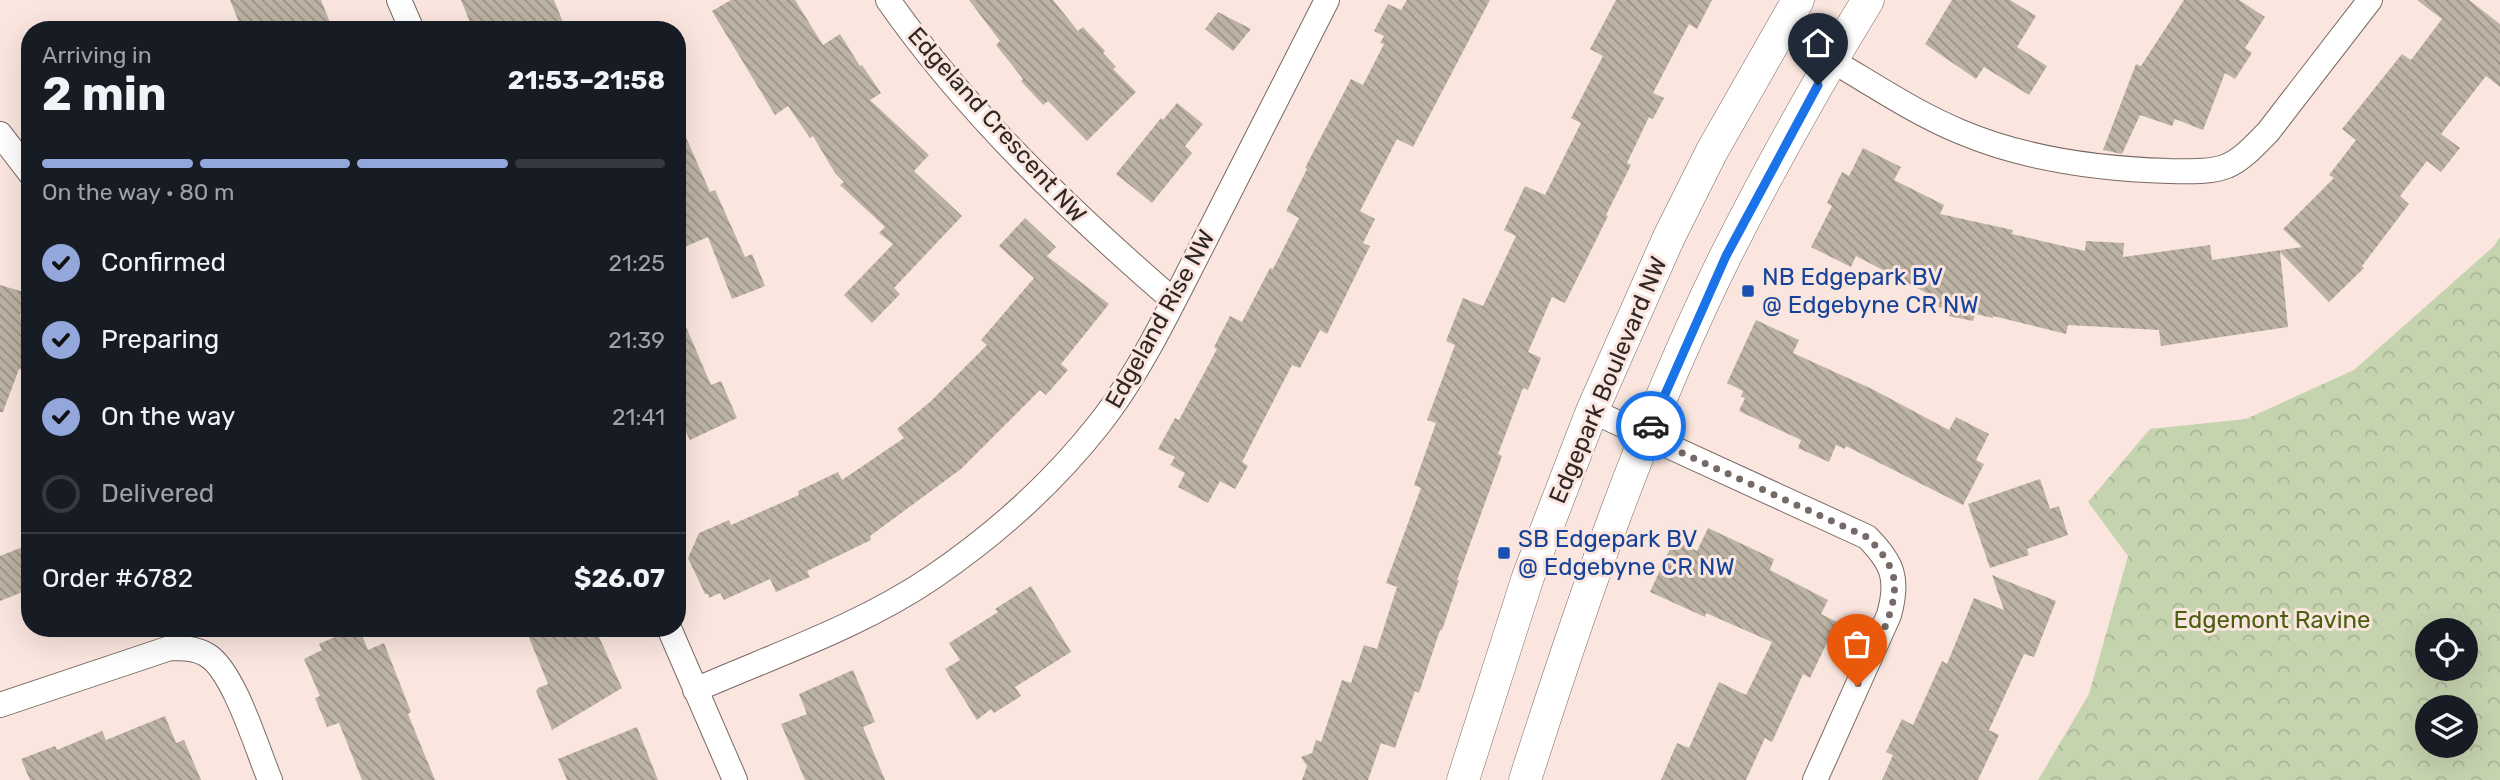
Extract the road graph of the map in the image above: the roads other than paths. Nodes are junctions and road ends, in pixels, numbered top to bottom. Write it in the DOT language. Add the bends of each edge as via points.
graph roads {
  1 [pos="399,0"];
  2 [pos="888,0"];
  3 [pos="1327,0"];
  4 [pos="1798,0"];
  5 [pos="1868,0"];
  6 [pos="2370,0"];
  7 [pos="408,21"];
  8 [pos="1831,60"];
  9 [pos="0,134"];
  10 [pos="21,161"];
  11 [pos="1174,301"];
  12 [pos="1592,411"];
  13 [pos="1647,437"];
  14 [pos="673,637"];
  15 [pos="695,690"];
  16 [pos="0,705"];
  17 [pos="270,780"];
  18 [pos="734,780"];
  19 [pos="1463,780"];
  20 [pos="1525,780"];
  21 [pos="1815,780"];
  1 -- 7 [label="street"];
  2 -- 11 [label="street, Edgeland Crescent NW" via="1035,174"];
  3 -- 11 [label="street, Edgeland Rise NW"];
  4 -- 12 [label="street, Edgepark Boulevard NW" via="1669,237"];
  5 -- 8 [label="street"];
  6 -- 8 [label="street" via="2268,132 2228,166 2202,172 2098,168 2022,152 1961,132 1910,108"];
  8 -- 13 [label="street" via="1726,256"];
  9 -- 10 [label="street"];
  11 -- 15 [label="street, Edgeland Rise NW" via="1100,423 1030,501 932,577 886,605"];
  12 -- 13 [label="street"];
  12 -- 19 [label="street, Edgepark Boulevard NW" via="1528,577"];
  13 -- 20 [label="street" via="1575,624"];
  13 -- 21 [label="street" via="1867,537 1893,573 1895,594 1889,615"];
  14 -- 15 [label="street"];
  15 -- 18 [label="street"];
  16 -- 17 [label="street" via="170,648 189,649 206,654 220,666"];
}
